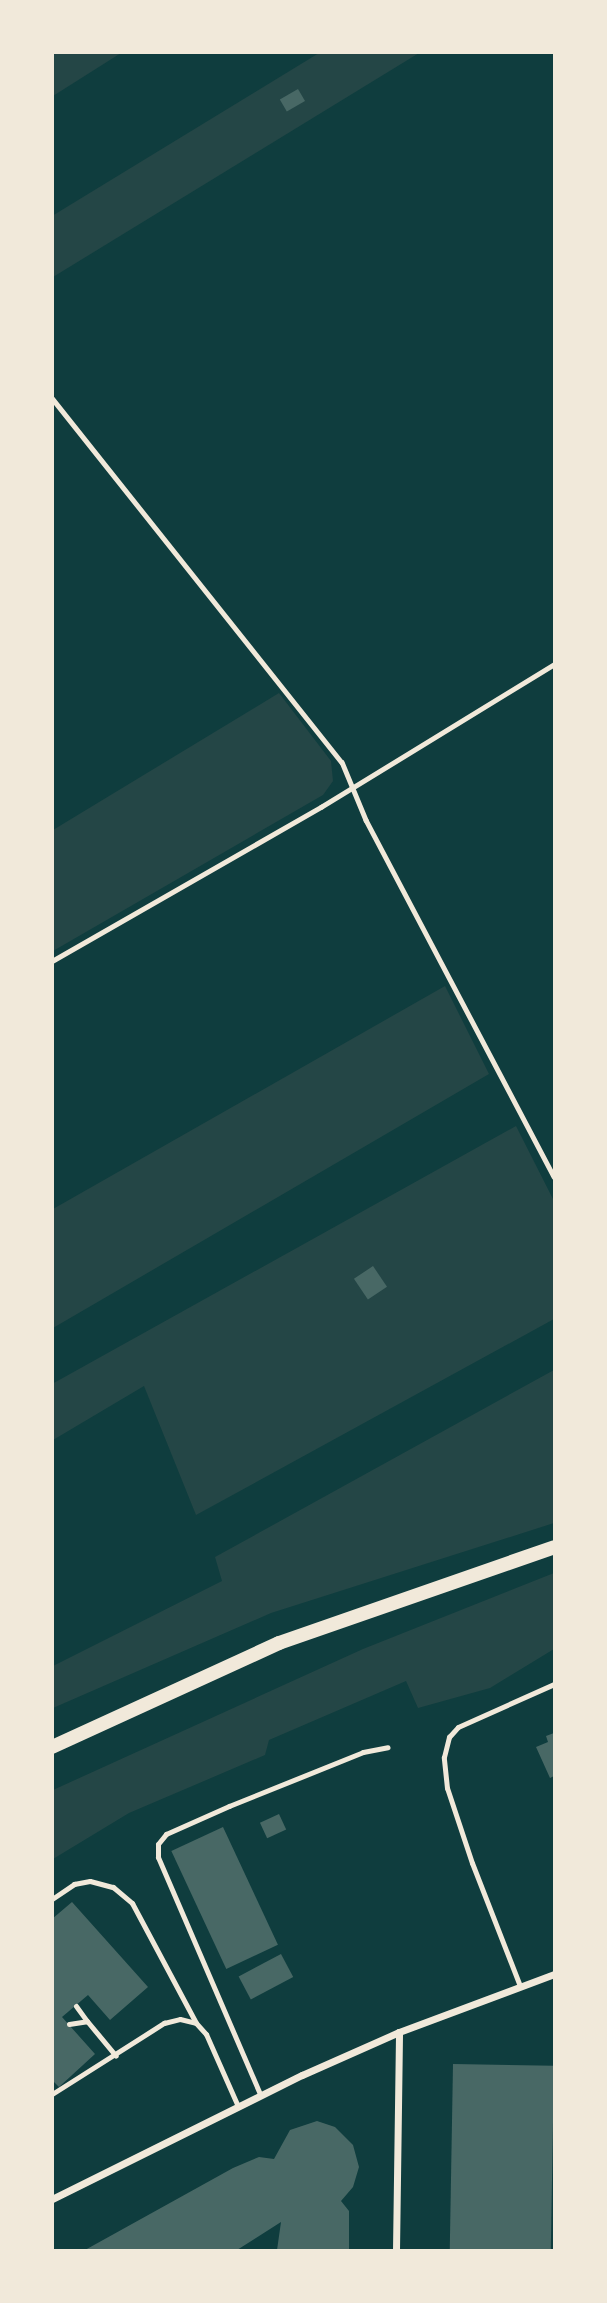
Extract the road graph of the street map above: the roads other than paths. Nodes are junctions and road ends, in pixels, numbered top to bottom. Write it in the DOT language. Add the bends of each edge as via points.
graph roads {
  1 [pos="555,1547"];
  2 [pos="555,1684"];
  3 [pos="52,1747"];
  4 [pos="388,1747"];
  5 [pos="52,1899"];
  6 [pos="555,1974"];
  7 [pos="520,1986"];
  8 [pos="76,2006"];
  9 [pos="88,2021"];
  10 [pos="196,2023"];
  11 [pos="69,2024"];
  12 [pos="399,2032"];
  13 [pos="116,2056"];
  14 [pos="52,2094"];
  15 [pos="260,2094"];
  16 [pos="237,2104"];
  17 [pos="52,2199"];
  18 [pos="396,2250"];
  1 -- 3 [label="main road" via="279,1643"];
  2 -- 7 [label="lane" via="458,1727 449,1737 444,1757 447,1787 467,1851"];
  4 -- 15 [label="lane" via="229,1805 166,1834 158,1844 158,1857"];
  5 -- 10 [label="lane" via="68,1887 90,1881 113,1888 132,1903"];
  6 -- 7 [label="street"];
  7 -- 12 [label="street"];
  8 -- 9 [label="lane"];
  9 -- 11 [label="lane"];
  9 -- 13 [label="lane"];
  10 -- 13 [label="lane" via="172,2020"];
  10 -- 16 [label="lane"];
  12 -- 15 [label="street"];
  12 -- 18 [label="street"];
  13 -- 14 [label="lane"];
  15 -- 16 [label="street"];
  16 -- 17 [label="street"];
}
